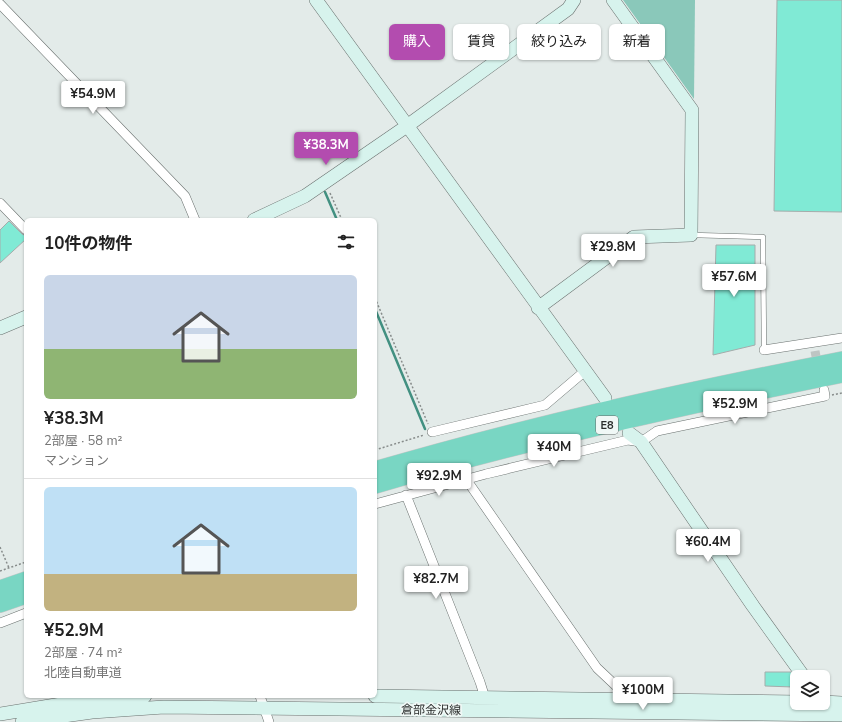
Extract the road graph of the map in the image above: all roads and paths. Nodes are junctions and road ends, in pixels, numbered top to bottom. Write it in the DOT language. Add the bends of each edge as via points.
graph roads {
  1 [pos="316,0"];
  2 [pos="574,0"];
  3 [pos="613,0"];
  4 [pos="0,4"];
  5 [pos="407,126"];
  6 [pos="326,182"];
  7 [pos="0,203"];
  8 [pos="194,218"];
  9 [pos="258,218"];
  10 [pos="341,218"];
  11 [pos="24,228"];
  12 [pos="691,235"];
  13 [pos="377,303"];
  14 [pos="538,308"];
  15 [pos="24,318"];
  16 [pos="0,328"];
  17 [pos="842,338"];
  18 [pos="764,350"];
  19 [pos="842,360"];
  20 [pos="585,372"];
  21 [pos="842,374"];
  22 [pos="824,390"];
  23 [pos="605,398"];
  24 [pos="432,432"];
  25 [pos="629,433"];
  26 [pos="641,442"];
  27 [pos="377,449"];
  28 [pos="377,469"];
  29 [pos="466,479"];
  30 [pos="377,484"];
  31 [pos="406,495"];
  32 [pos="377,503"];
  33 [pos="0,547"];
  34 [pos="24,563"];
  35 [pos="9,568"];
  36 [pos="0,570"];
  37 [pos="24,581"];
  38 [pos="0,589"];
  39 [pos="24,596"];
  40 [pos="0,604"];
  41 [pos="24,614"];
  42 [pos="0,623"];
  43 [pos="799,670"];
  44 [pos="377,696"];
  45 [pos="110,698"];
  46 [pos="485,698"];
  47 [pos="261,702"];
  48 [pos="790,702"];
  49 [pos="830,703"];
  50 [pos="842,703"];
  51 [pos="631,711"];
  52 [pos="0,714"];
  53 [pos="837,717"];
  54 [pos="22,722"];
  55 [pos="270,722"];
  1 -- 5 [label="street"];
  2 -- 5 [label="street" via="568,9"];
  3 -- 12 [label="street" via="692,110"];
  4 -- 8 [label="street" via="185,196"];
  5 -- 6 [label="street"];
  5 -- 14 [label="street"];
  6 -- 9 [label="street" via="305,196"];
  6 -- 10 [label="path"];
  7 -- 11 [label="street"];
  12 -- 14 [label="street" via="634,237"];
  12 -- 18 [label="lane" via="763,237"];
  13 -- 24 [label="path"];
  14 -- 20 [label="street"];
  15 -- 16 [label="street"];
  17 -- 18 [label="street" via="814,347"];
  19 -- 28 [label="highway, E8" via="637,402"];
  20 -- 23 [label="street"];
  20 -- 24 [label="street" via="545,405"];
  21 -- 30 [label="highway, E8" via="638,417 517,446"];
  22 -- 26 [label="street" via="825,396 657,431"];
  24 -- 27 [label="path"];
  25 -- 26 [label="street"];
  26 -- 29 [label="street" via="628,440"];
  26 -- 43 [label="street" via="752,606"];
  29 -- 31 [label="street"];
  29 -- 51 [label="street" via="597,668"];
  31 -- 32 [label="street"];
  31 -- 46 [label="street"];
  33 -- 35 [label="path"];
  34 -- 35 [label="path"];
  35 -- 36 [label="path"];
  37 -- 38 [label="highway"];
  39 -- 40 [label="highway"];
  41 -- 42 [label="street"];
  44 -- 46 [label="street, 倉部金沢線"];
  45 -- 52 [label="street"];
  46 -- 51 [label="street, 倉部金沢線"];
  47 -- 51 [label="street, 倉部金沢線"];
  47 -- 54 [label="street, 倉部金沢線" via="92,712"];
  47 -- 55 [label="street"];
  48 -- 51 [label="street, 倉部金沢線"];
  49 -- 50 [label="street"];
  51 -- 53 [label="street, 倉部金沢線"];
}
